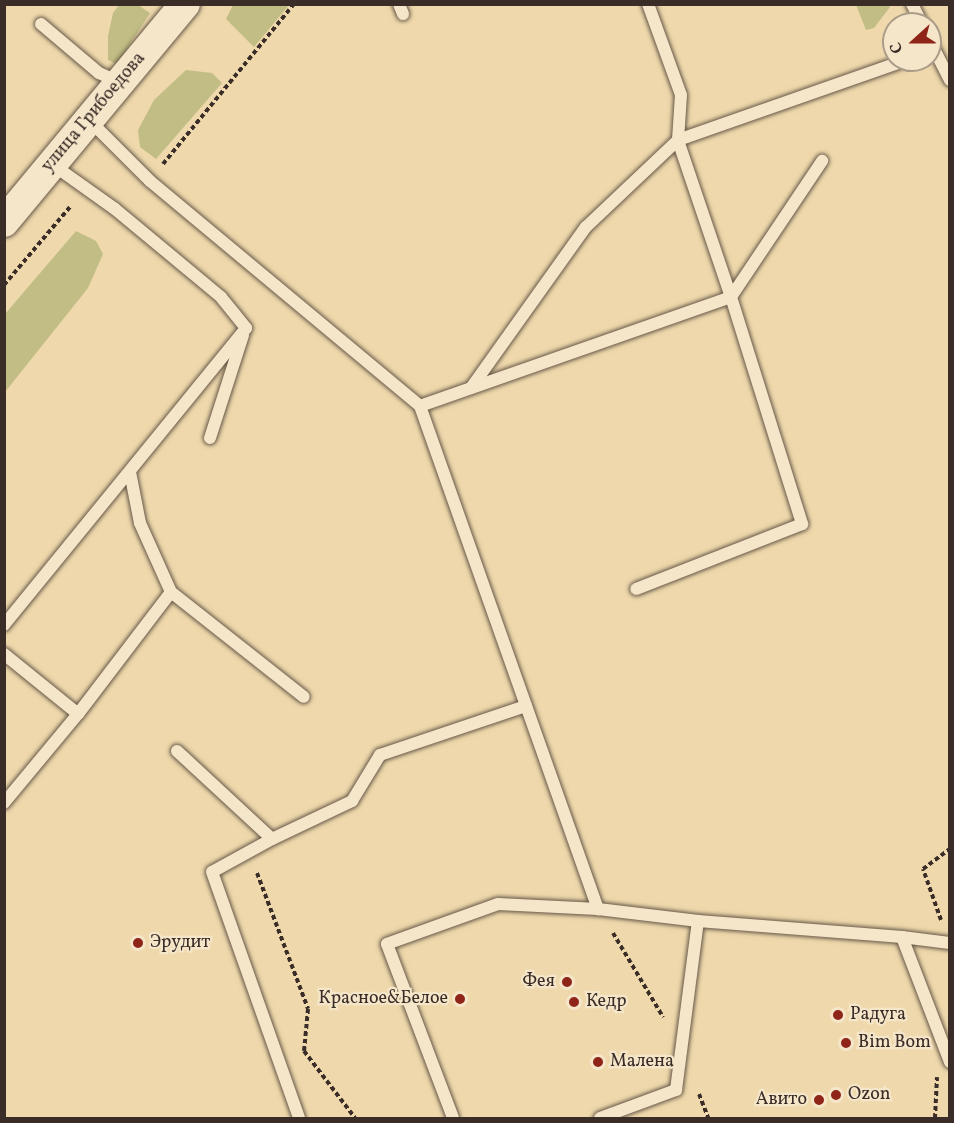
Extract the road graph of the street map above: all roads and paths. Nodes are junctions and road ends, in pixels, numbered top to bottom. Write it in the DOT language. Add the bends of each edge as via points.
graph roads {
  1 [pos="185,4"];
  2 [pos="294,4"];
  3 [pos="648,4"];
  4 [pos="41,24"];
  5 [pos="942,66"];
  6 [pos="882,68"];
  7 [pos="950,80"];
  8 [pos="120,83"];
  9 [pos="89,120"];
  10 [pos="678,140"];
  11 [pos="822,161"];
  12 [pos="52,164"];
  13 [pos="150,181"];
  14 [pos="70,207"];
  15 [pos="4,222"];
  16 [pos="4,285"];
  17 [pos="731,297"];
  18 [pos="246,328"];
  19 [pos="471,388"];
  20 [pos="420,406"];
  21 [pos="210,438"];
  22 [pos="130,471"];
  23 [pos="636,589"];
  24 [pos="171,592"];
  25 [pos="4,625"];
  26 [pos="4,654"];
  27 [pos="304,697"];
  28 [pos="526,706"];
  29 [pos="78,714"];
  30 [pos="177,751"];
  31 [pos="4,803"];
  32 [pos="272,839"];
  33 [pos="950,849"];
  34 [pos="256,871"];
  35 [pos="598,909"];
  36 [pos="698,921"];
  37 [pos="902,937"];
  38 [pos="949,943"];
  39 [pos="682,1048"];
  40 [pos="950,1062"];
  41 [pos="299,1119"];
  42 [pos="355,1119"];
  43 [pos="453,1119"];
  44 [pos="600,1119"];
  1 -- 8 [label="street, улица Грибоедова"];
  2 -- 13 [label="path"];
  3 -- 10 [label="lane" via="681,95"];
  4 -- 8 [label="lane" via="99,73"];
  5 -- 7 [label="lane"];
  6 -- 10 [label="lane"];
  8 -- 9 [label="street, улица Грибоедова"];
  9 -- 12 [label="street, улица Грибоедова"];
  9 -- 13 [label="lane"];
  10 -- 17 [label="lane"];
  10 -- 19 [label="lane" via="586,227"];
  11 -- 17 [label="lane"];
  12 -- 15 [label="street, улица Грибоедова"];
  12 -- 18 [label="lane" via="116,209 220,297"];
  13 -- 20 [label="lane"];
  14 -- 16 [label="path"];
  17 -- 19 [label="lane"];
  17 -- 23 [label="lane" via="802,524"];
  18 -- 21 [label="lane"];
  18 -- 22 [label="lane"];
  19 -- 20 [label="lane"];
  20 -- 28 [label="lane"];
  22 -- 24 [label="lane" via="140,523"];
  22 -- 25 [label="lane"];
  24 -- 27 [label="lane"];
  24 -- 29 [label="lane"];
  26 -- 29 [label="lane"];
  28 -- 32 [label="lane" via="380,755 352,801"];
  28 -- 35 [label="lane"];
  29 -- 31 [label="lane"];
  30 -- 32 [label="lane"];
  32 -- 41 [label="lane" via="212,872"];
  33 -- 38 [label="path" via="923,869"];
  34 -- 42 [label="path" via="308,1009 304,1052"];
  35 -- 36 [label="lane"];
  35 -- 39 [label="path"];
  35 -- 43 [label="lane" via="498,904 387,944"];
  36 -- 37 [label="lane"];
  36 -- 39 [label="lane"];
  37 -- 38 [label="lane"];
  37 -- 40 [label="lane"];
  39 -- 44 [label="lane" via="676,1090"];
}
